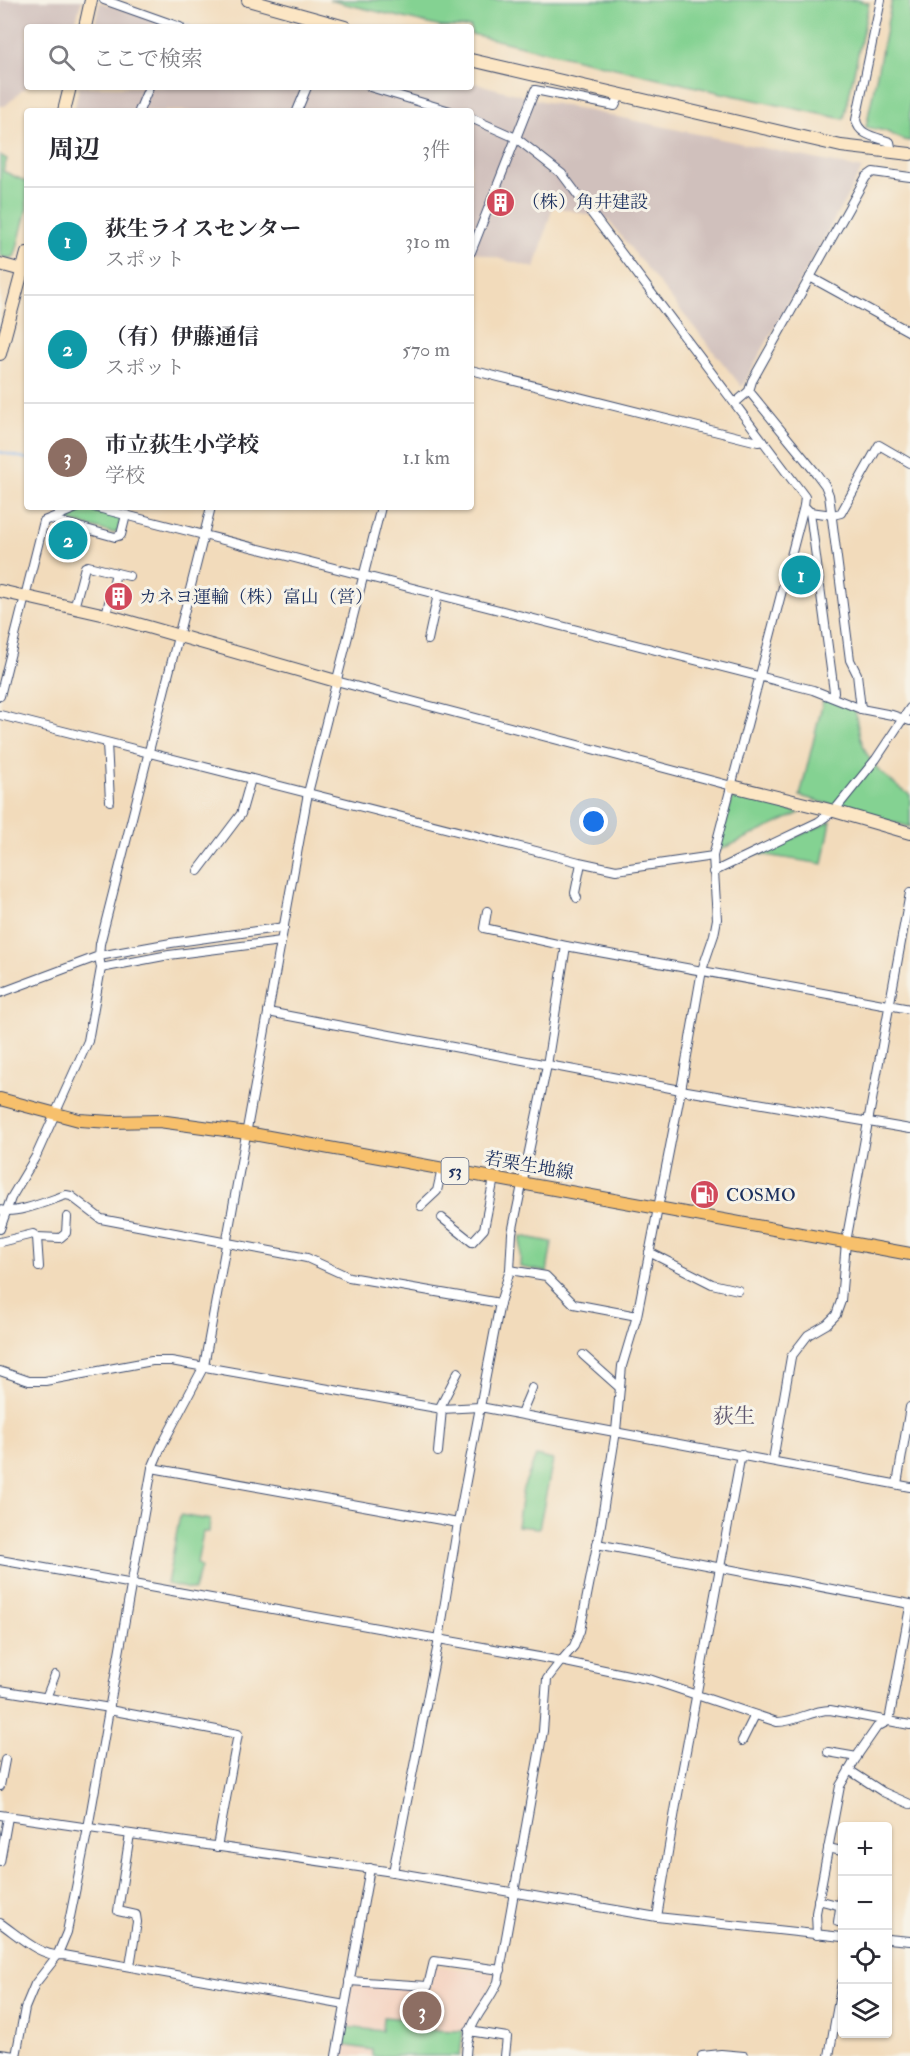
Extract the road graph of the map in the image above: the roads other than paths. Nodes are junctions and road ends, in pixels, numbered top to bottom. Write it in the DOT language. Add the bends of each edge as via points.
graph roads {
  1 [pos="92,0"];
  2 [pos="104,0"];
  3 [pos="248,0"];
  4 [pos="881,0"];
  5 [pos="86,22"];
  6 [pos="170,24"];
  7 [pos="334,24"];
  8 [pos="474,61"];
  9 [pos="69,90"];
  10 [pos="148,90"];
  11 [pos="306,90"];
  12 [pos="380,90"];
  13 [pos="620,94"];
  14 [pos="65,108"];
  15 [pos="140,108"];
  16 [pos="298,108"];
  17 [pos="440,108"];
  18 [pos="474,119"];
  19 [pos="516,138"];
  20 [pos="892,152"];
  21 [pos="910,154"];
  22 [pos="910,177"];
  23 [pos="474,244"];
  24 [pos="24,263"];
  25 [pos="0,264"];
  26 [pos="22,270"];
  27 [pos="810,277"];
  28 [pos="910,332"];
  29 [pos="0,354"];
  30 [pos="474,371"];
  31 [pos="749,391"];
  32 [pos="735,403"];
  33 [pos="763,441"];
  34 [pos="910,463"];
  35 [pos="807,509"];
  36 [pos="72,510"];
  37 [pos="106,510"];
  38 [pos="210,510"];
  39 [pos="380,510"];
  40 [pos="833,514"];
  41 [pos="126,515"];
  42 [pos="50,519"];
  43 [pos="204,534"];
  44 [pos="116,573"];
  45 [pos="129,576"];
  46 [pos="364,576"];
  47 [pos="0,591"];
  48 [pos="438,594"];
  49 [pos="26,596"];
  50 [pos="74,608"];
  51 [pos="106,615"];
  52 [pos="179,636"];
  53 [pos="428,640"];
  54 [pos="760,676"];
  55 [pos="336,681"];
  56 [pos="0,696"];
  57 [pos="832,697"];
  58 [pos="910,708"];
  59 [pos="861,709"];
  60 [pos="0,715"];
  61 [pos="907,720"];
  62 [pos="107,743"];
  63 [pos="148,753"];
  64 [pos="251,779"];
  65 [pos="732,786"];
  66 [pos="308,793"];
  67 [pos="110,801"];
  68 [pos="834,811"];
  69 [pos="910,832"];
  70 [pos="713,856"];
  71 [pos="581,863"];
  72 [pos="198,871"];
  73 [pos="713,872"];
  74 [pos="910,893"];
  75 [pos="577,898"];
  76 [pos="487,911"];
  77 [pos="284,927"];
  78 [pos="281,941"];
  79 [pos="566,946"];
  80 [pos="99,956"];
  81 [pos="101,969"];
  82 [pos="702,970"];
  83 [pos="0,993"];
  84 [pos="890,1005"];
  85 [pos="910,1009"];
  86 [pos="268,1012"];
  87 [pos="547,1065"];
  88 [pos="681,1090"];
  89 [pos="0,1099"];
  90 [pos="53,1114"];
  91 [pos="869,1122"];
  92 [pos="910,1129"];
  93 [pos="247,1133"];
  94 [pos="442,1169"];
  95 [pos="494,1178"];
  96 [pos="523,1183"];
  97 [pos="421,1206"];
  98 [pos="658,1208"];
  99 [pos="3,1211"];
  100 [pos="67,1217"];
  101 [pos="442,1218"];
  102 [pos="0,1229"];
  103 [pos="37,1237"];
  104 [pos="0,1242"];
  105 [pos="846,1242"];
  106 [pos="227,1243"];
  107 [pos="649,1252"];
  108 [pos="910,1254"];
  109 [pos="39,1267"];
  110 [pos="510,1270"];
  111 [pos="738,1290"];
  112 [pos="500,1303"];
  113 [pos="636,1316"];
  114 [pos="583,1355"];
  115 [pos="204,1366"];
  116 [pos="0,1371"];
  117 [pos="458,1372"];
  118 [pos="620,1388"];
  119 [pos="532,1389"];
  120 [pos="480,1407"];
  121 [pos="910,1407"];
  122 [pos="441,1409"];
  123 [pos="521,1414"];
  124 [pos="616,1431"];
  125 [pos="438,1452"];
  126 [pos="741,1454"];
  127 [pos="773,1460"];
  128 [pos="152,1468"];
  129 [pos="897,1484"];
  130 [pos="910,1487"];
  131 [pos="458,1523"];
  132 [pos="597,1544"];
  133 [pos="0,1560"];
  134 [pos="720,1568"];
  135 [pos="132,1582"];
  136 [pos="910,1606"];
  137 [pos="439,1639"];
  138 [pos="561,1661"];
  139 [pos="55,1675"];
  140 [pos="0,1690"];
  141 [pos="696,1694"];
  142 [pos="46,1698"];
  143 [pos="110,1709"];
  144 [pos="755,1715"];
  145 [pos="889,1721"];
  146 [pos="910,1725"];
  147 [pos="742,1741"];
  148 [pos="828,1752"];
  149 [pos="857,1757"];
  150 [pos="5,1760"];
  151 [pos="849,1770"];
  152 [pos="0,1786"];
  153 [pos="910,1804"];
  154 [pos="4,1816"];
  155 [pos="88,1828"];
  156 [pos="130,1834"];
  157 [pos="217,1846"];
  158 [pos="828,1848"];
  159 [pos="838,1850"];
  160 [pos="0,1862"];
  161 [pos="370,1868"];
  162 [pos="393,1872"];
  163 [pos="514,1893"];
  164 [pos="818,1900"];
  165 [pos="838,1905"];
  166 [pos="657,1917"];
  167 [pos="0,1923"];
  168 [pos="817,1935"];
  169 [pos="838,1937"];
  170 [pos="892,1939"];
  171 [pos="910,1941"];
  172 [pos="57,1956"];
  173 [pos="130,1966"];
  174 [pos="501,1970"];
  175 [pos="349,1981"];
  176 [pos="843,1984"];
  177 [pos="345,2005"];
  178 [pos="469,2031"];
  179 [pos="0,2054"];
  180 [pos="16,2056"];
  181 [pos="336,2056"];
  182 [pos="466,2056"];
  183 [pos="505,2056"];
  184 [pos="702,2056"];
  185 [pos="744,2056"];
  186 [pos="829,2056"];
  1 -- 5 [label="street"];
  2 -- 6 [label="street"];
  3 -- 7 [label="street"];
  4 -- 20 [label="street" via="856,120 863,133 890,142"];
  8 -- 13 [label="street"];
  9 -- 14 [label="street"];
  10 -- 15 [label="street"];
  11 -- 16 [label="street"];
  12 -- 17 [label="street"];
  13 -- 19 [label="street" via="615,106 535,90"];
  13 -- 20 [label="street" via="841,146"];
  18 -- 19 [label="street"];
  19 -- 23 [label="street"];
  19 -- 32 [label="street" via="562,174"];
  20 -- 21 [label="street"];
  22 -- 27 [label="street" via="873,172 866,177"];
  24 -- 26 [label="street"];
  25 -- 26 [label="street"];
  26 -- 29 [label="street"];
  27 -- 28 [label="street"];
  27 -- 31 [label="street"];
  30 -- 33 [label="street"];
  31 -- 32 [label="street"];
  31 -- 40 [label="street" via="825,485"];
  32 -- 33 [label="street"];
  33 -- 35 [label="street" via="805,497"];
  34 -- 40 [label="street" via="879,445 841,513"];
  35 -- 40 [label="street"];
  35 -- 54 [label="street"];
  35 -- 57 [label="street"];
  36 -- 42 [label="street"];
  37 -- 41 [label="street"];
  38 -- 43 [label="street"];
  39 -- 46 [label="street"];
  40 -- 59 [label="street" via="850,660"];
  41 -- 42 [label="street" via="121,535 115,537"];
  41 -- 43 [label="street"];
  42 -- 49 [label="street" via="44,521"];
  43 -- 46 [label="street"];
  43 -- 52 [label="street"];
  44 -- 45 [label="street"];
  44 -- 50 [label="street" via="86,567"];
  44 -- 51 [label="street"];
  46 -- 48 [label="street"];
  46 -- 55 [label="street"];
  47 -- 49 [label="street"];
  48 -- 53 [label="street"];
  48 -- 54 [label="street"];
  49 -- 50 [label="street"];
  49 -- 56 [label="street"];
  50 -- 51 [label="street"];
  51 -- 52 [label="street"];
  52 -- 55 [label="street"];
  52 -- 63 [label="street"];
  54 -- 57 [label="street"];
  54 -- 65 [label="street"];
  55 -- 65 [label="street"];
  55 -- 66 [label="street"];
  57 -- 59 [label="street"];
  58 -- 61 [label="street"];
  59 -- 61 [label="street"];
  60 -- 62 [label="street"];
  61 -- 68 [label="street"];
  62 -- 63 [label="street"];
  62 -- 67 [label="street"];
  63 -- 64 [label="street"];
  63 -- 80 [label="street"];
  64 -- 66 [label="street"];
  64 -- 72 [label="street" via="242,814"];
  65 -- 68 [label="street"];
  65 -- 70 [label="street"];
  66 -- 71 [label="street"];
  66 -- 77 [label="street"];
  68 -- 69 [label="street"];
  68 -- 73 [label="street"];
  70 -- 71 [label="street" via="616,870"];
  70 -- 73 [label="street"];
  71 -- 75 [label="street"];
  73 -- 82 [label="street" via="717,919"];
  74 -- 84 [label="street"];
  76 -- 79 [label="street" via="484,928"];
  77 -- 78 [label="street"];
  77 -- 80 [label="street"];
  78 -- 81 [label="street" via="169,955"];
  78 -- 86 [label="street"];
  79 -- 82 [label="street"];
  79 -- 87 [label="street"];
  80 -- 81 [label="street"];
  80 -- 83 [label="street"];
  81 -- 90 [label="street" via="88,1041"];
  82 -- 84 [label="street"];
  82 -- 88 [label="street"];
  84 -- 85 [label="street"];
  84 -- 91 [label="street"];
  86 -- 87 [label="street"];
  86 -- 93 [label="street"];
  87 -- 88 [label="street"];
  87 -- 96 [label="street"];
  88 -- 91 [label="street"];
  88 -- 98 [label="street"];
  89 -- 90 [label="main road, 若栗生地線 / 53"];
  90 -- 93 [label="main road, 若栗生地線 / 53" via="79,1120 179,1123"];
  90 -- 99 [label="street" via="36,1156"];
  91 -- 92 [label="street"];
  91 -- 105 [label="street"];
  93 -- 94 [label="main road, 若栗生地線 / 53"];
  93 -- 106 [label="street"];
  94 -- 95 [label="main road, 若栗生地線 / 53"];
  94 -- 97 [label="street" via="437,1191"];
  95 -- 96 [label="main road, 若栗生地線 / 53"];
  95 -- 101 [label="street" via="484,1229 472,1242"];
  96 -- 98 [label="main road, 若栗生地線 / 53"];
  96 -- 110 [label="street" via="512,1233"];
  98 -- 105 [label="main road, 若栗生地線 / 53"];
  98 -- 107 [label="street"];
  99 -- 102 [label="street"];
  99 -- 106 [label="street" via="66,1195 101,1220"];
  100 -- 103 [label="street" via="66,1233 60,1238"];
  103 -- 104 [label="street" via="33,1234"];
  103 -- 109 [label="street"];
  105 -- 108 [label="main road, 若栗生地線 / 53"];
  105 -- 127 [label="street" via="836,1316 808,1335 791,1357"];
  106 -- 112 [label="street" via="306,1258 349,1277"];
  106 -- 115 [label="street"];
  107 -- 111 [label="street" via="712,1284"];
  107 -- 113 [label="street"];
  110 -- 112 [label="street"];
  110 -- 113 [label="street" via="546,1276 574,1304"];
  112 -- 120 [label="street"];
  113 -- 118 [label="street"];
  114 -- 118 [label="street"];
  115 -- 116 [label="street" via="152,1361 45,1381 29,1381"];
  115 -- 122 [label="street"];
  115 -- 128 [label="street"];
  117 -- 122 [label="street"];
  118 -- 124 [label="street"];
  119 -- 123 [label="street"];
  120 -- 122 [label="street"];
  120 -- 123 [label="street"];
  120 -- 131 [label="street"];
  121 -- 129 [label="street"];
  122 -- 125 [label="street"];
  123 -- 124 [label="street"];
  124 -- 126 [label="street"];
  124 -- 132 [label="street"];
  126 -- 127 [label="street"];
  126 -- 134 [label="street"];
  127 -- 129 [label="street"];
  128 -- 131 [label="street"];
  128 -- 135 [label="street"];
  129 -- 130 [label="street"];
  131 -- 137 [label="street"];
  132 -- 134 [label="street"];
  132 -- 138 [label="street" via="580,1631 574,1647"];
  133 -- 135 [label="street"];
  134 -- 136 [label="street"];
  134 -- 141 [label="street"];
  135 -- 137 [label="street"];
  135 -- 143 [label="street"];
  136 -- 145 [label="street"];
  137 -- 138 [label="street"];
  137 -- 162 [label="street"];
  138 -- 141 [label="street"];
  138 -- 163 [label="street" via="548,1679 543,1731"];
  139 -- 142 [label="street"];
  140 -- 142 [label="street"];
  141 -- 144 [label="street"];
  141 -- 166 [label="street"];
  142 -- 143 [label="street"];
  143 -- 155 [label="street"];
  143 -- 157 [label="street" via="238,1734"];
  144 -- 145 [label="street" via="789,1722 818,1710 830,1710"];
  144 -- 147 [label="street"];
  145 -- 146 [label="street"];
  145 -- 149 [label="street" via="878,1727"];
  148 -- 149 [label="street"];
  149 -- 151 [label="street"];
  150 -- 152 [label="street"];
  151 -- 153 [label="street"];
  151 -- 158 [label="street" via="840,1786"];
  154 -- 155 [label="street"];
  154 -- 160 [label="street"];
  155 -- 156 [label="street"];
  155 -- 172 [label="street" via="67,1932"];
  156 -- 157 [label="street"];
  156 -- 173 [label="street" via="118,1911 136,1915"];
  157 -- 161 [label="street"];
  158 -- 159 [label="street"];
  158 -- 164 [label="street"];
  161 -- 162 [label="street"];
  161 -- 175 [label="street"];
  162 -- 163 [label="street"];
  163 -- 166 [label="street"];
  163 -- 174 [label="street"];
  164 -- 165 [label="street"];
  164 -- 168 [label="street"];
  166 -- 168 [label="street"];
  167 -- 172 [label="street" via="42,1952"];
  168 -- 169 [label="street"];
  170 -- 171 [label="street"];
  172 -- 173 [label="street"];
  172 -- 180 [label="street" via="35,1984 25,2008"];
  173 -- 177 [label="street"];
  174 -- 175 [label="street" via="434,1961 428,1986"];
  174 -- 178 [label="street" via="492,1995"];
  175 -- 177 [label="street"];
  176 -- 186 [label="street"];
  177 -- 181 [label="street"];
  178 -- 182 [label="street"];
  178 -- 183 [label="street" via="507,2037"];
  179 -- 180 [label="street"];
  184 -- 185 [label="street"];
}
